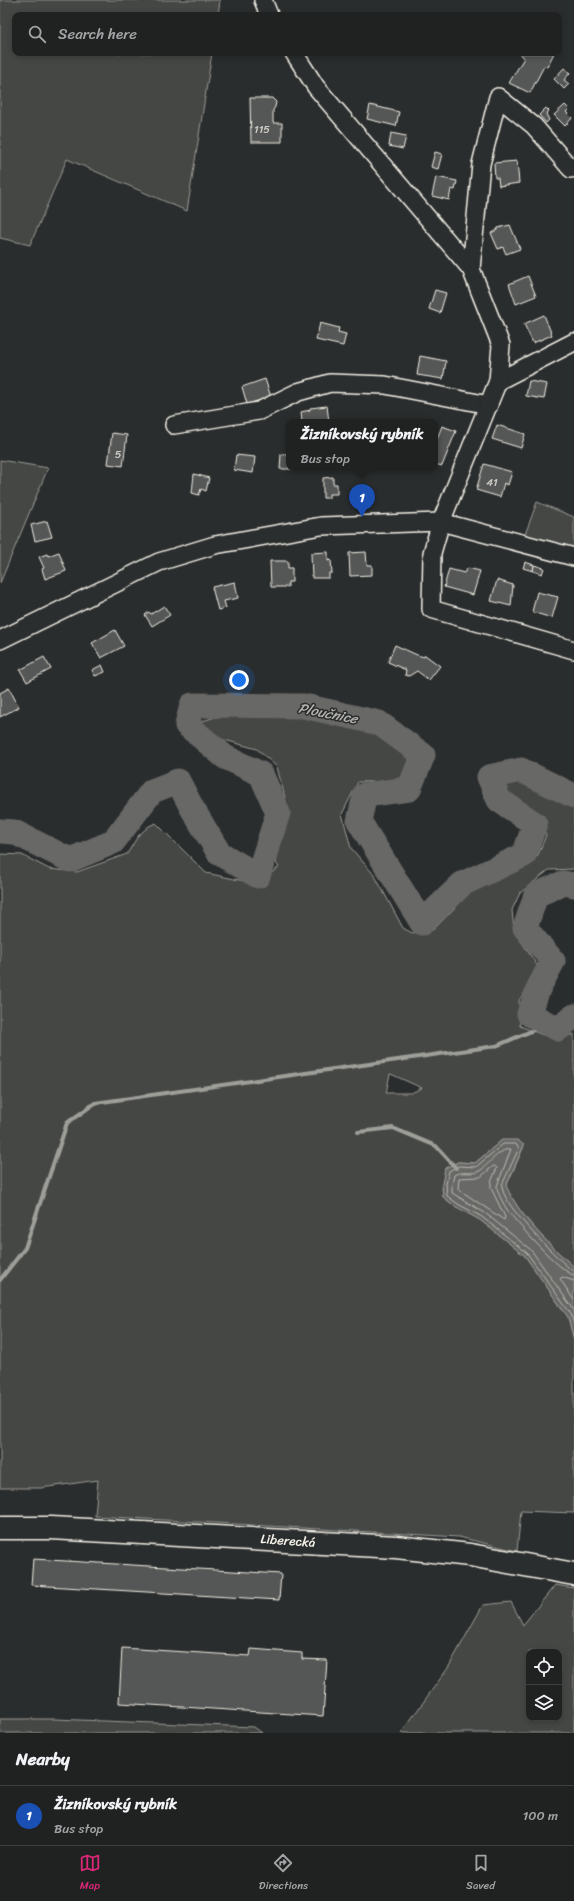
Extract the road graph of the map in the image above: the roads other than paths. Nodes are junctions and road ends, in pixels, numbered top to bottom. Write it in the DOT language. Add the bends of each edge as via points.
graph roads {
  1 [pos="264,0"];
  2 [pos="269,12"];
  3 [pos="296,56"];
  4 [pos="574,166"];
  5 [pos="471,269"];
  6 [pos="574,342"];
  7 [pos="498,381"];
  8 [pos="489,405"];
  9 [pos="174,425"];
  10 [pos="441,522"];
  11 [pos="574,557"];
  12 [pos="0,640"];
  13 [pos="574,650"];
  14 [pos="0,1528"];
  15 [pos="574,1574"];
  1 -- 2 [label="street"];
  3 -- 5 [label="street" via="316,87"];
  4 -- 5 [label="street" via="571,169 534,126 498,97 481,164"];
  5 -- 7 [label="street" via="501,345"];
  6 -- 7 [label="street"];
  7 -- 8 [label="street"];
  8 -- 9 [label="street" via="385,385 330,383 298,392 259,411"];
  8 -- 10 [label="street"];
  10 -- 11 [label="street"];
  10 -- 12 [label="street" via="321,526 215,545 159,562"];
  10 -- 13 [label="street" via="432,553 431,609"];
  14 -- 15 [label="main road, Liberecká" via="51,1528 396,1547 470,1555"];
}
